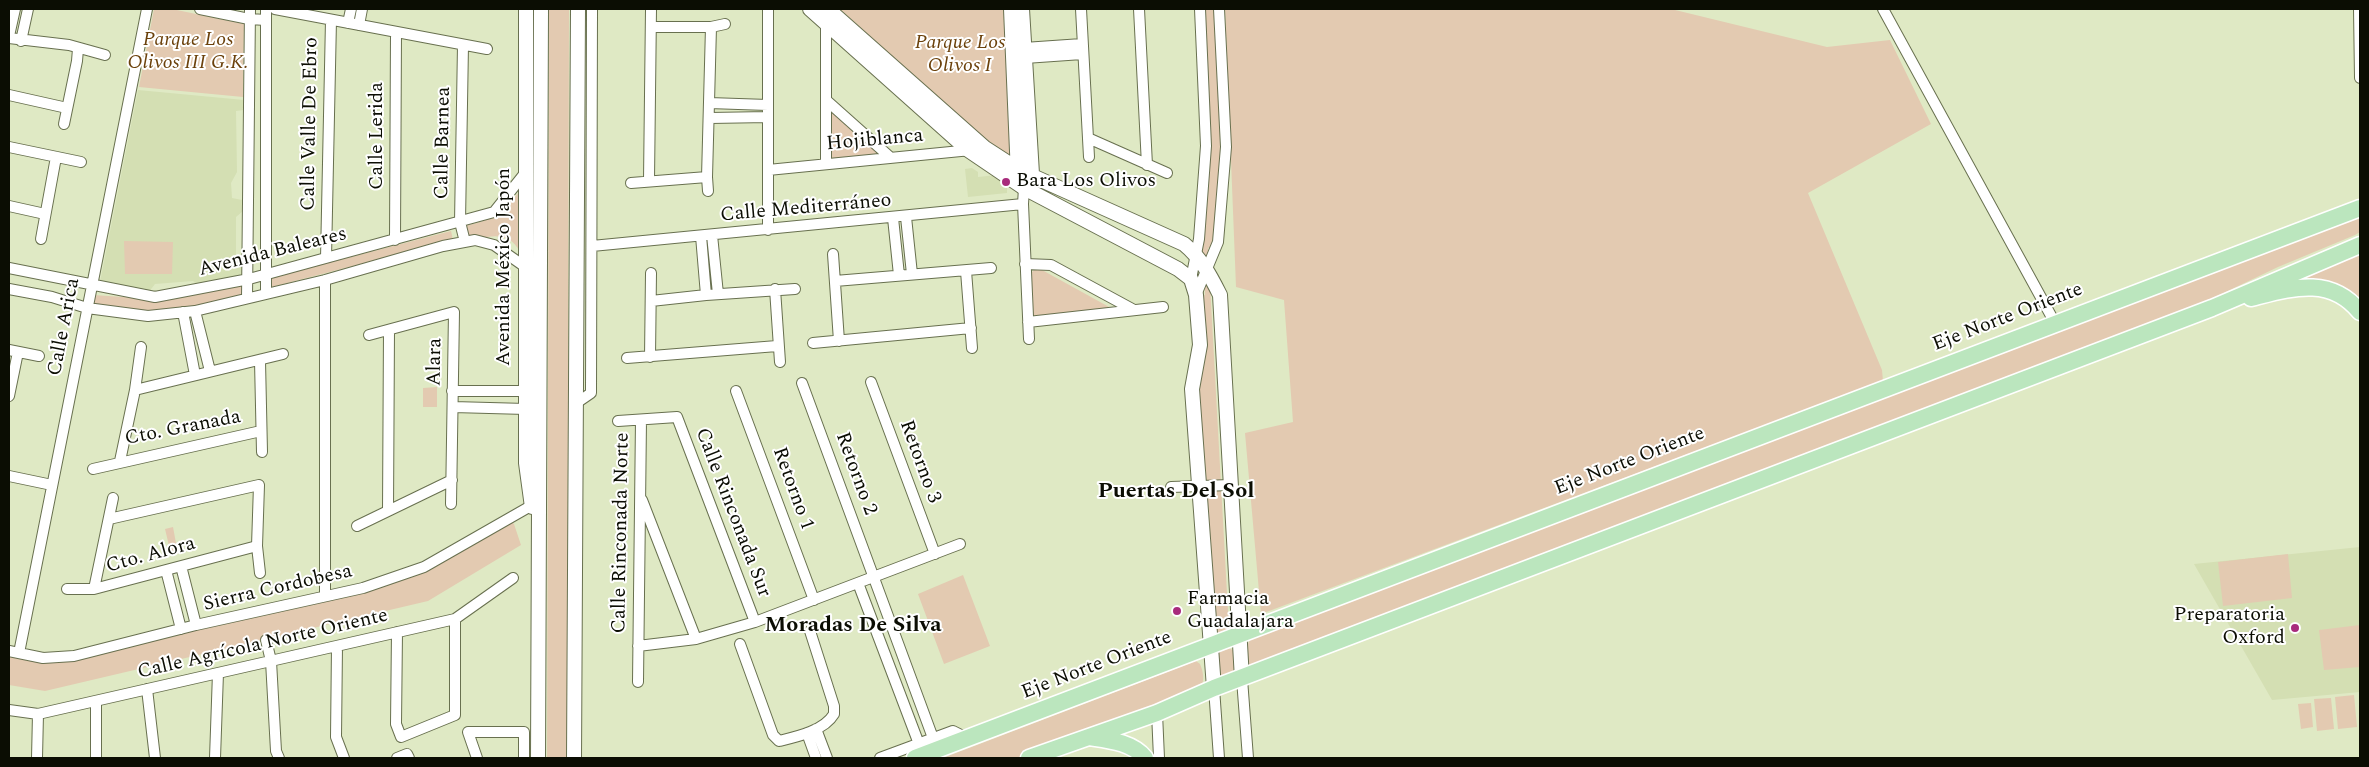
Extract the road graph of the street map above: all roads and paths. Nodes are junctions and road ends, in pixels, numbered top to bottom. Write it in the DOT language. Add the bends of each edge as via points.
graph roads {
  1 [pos="14,9"];
  2 [pos="28,9"];
  3 [pos="147,9"];
  4 [pos="200,9"];
  5 [pos="266,9"];
  6 [pos="274,9"];
  7 [pos="351,9"];
  8 [pos="362,9"];
  9 [pos="526,9"];
  10 [pos="541,9"];
  11 [pos="578,9"];
  12 [pos="592,9"];
  13 [pos="651,9"];
  14 [pos="768,9"];
  15 [pos="810,9"];
  16 [pos="828,9"];
  17 [pos="1011,9"];
  18 [pos="1022,9"];
  19 [pos="1081,9"];
  20 [pos="1139,9"];
  21 [pos="1200,9"];
  22 [pos="1219,9"];
  23 [pos="1883,9"];
  24 [pos="2359,9"];
  25 [pos="250,14"];
  26 [pos="266,20"];
  27 [pos="331,20"];
  28 [pos="348,23"];
  29 [pos="725,24"];
  30 [pos="826,24"];
  31 [pos="359,25"];
  32 [pos="652,27"];
  33 [pos="711,27"];
  34 [pos="396,32"];
  35 [pos="9,37"];
  36 [pos="525,37"];
  37 [pos="541,37"];
  38 [pos="21,41"];
  39 [pos="463,45"];
  40 [pos="78,49"];
  41 [pos="488,49"];
  42 [pos="1082,49"];
  43 [pos="1024,53"];
  44 [pos="105,55"];
  45 [pos="2360,78"];
  46 [pos="9,95"];
  47 [pos="826,100"];
  48 [pos="709,103"];
  49 [pos="768,105"];
  50 [pos="67,108"];
  51 [pos="768,117"];
  52 [pos="710,118"];
  53 [pos="64,124"];
  54 [pos="1088,138"];
  55 [pos="249,140"];
  56 [pos="266,141"];
  57 [pos="9,147"];
  58 [pos="985,148"];
  59 [pos="968,150"];
  60 [pos="56,157"];
  61 [pos="1089,157"];
  62 [pos="891,158"];
  63 [pos="81,162"];
  64 [pos="826,164"];
  65 [pos="1147,165"];
  66 [pos="768,170"];
  67 [pos="525,173"];
  68 [pos="1167,173"];
  69 [pos="707,177"];
  70 [pos="1023,178"];
  71 [pos="649,180"];
  72 [pos="631,183"];
  73 [pos="708,191"];
  74 [pos="1020,204"];
  75 [pos="9,206"];
  76 [pos="2360,208"];
  77 [pos="45,214"];
  78 [pos="2342,214"];
  79 [pos="2360,214"];
  80 [pos="906,217"];
  81 [pos="893,218"];
  82 [pos="460,222"];
  83 [pos="768,230"];
  84 [pos="712,235"];
  85 [pos="701,236"];
  86 [pos="2360,236"];
  87 [pos="40,240"];
  88 [pos="395,240"];
  89 [pos="465,242"];
  90 [pos="2360,244"];
  91 [pos="592,246"];
  92 [pos="1194,253"];
  93 [pos="834,254"];
  94 [pos="326,258"];
  95 [pos="1025,264"];
  96 [pos="524,266"];
  97 [pos="9,268"];
  98 [pos="991,268"];
  99 [pos="1208,270"];
  100 [pos="966,271"];
  101 [pos="651,273"];
  102 [pos="912,274"];
  103 [pos="265,275"];
  104 [pos="899,275"];
  105 [pos="249,279"];
  106 [pos="1191,279"];
  107 [pos="325,280"];
  108 [pos="835,281"];
  109 [pos="92,286"];
  110 [pos="2256,288"];
  111 [pos="9,289"];
  112 [pos="775,290"];
  113 [pos="795,290"];
  114 [pos="266,294"];
  115 [pos="718,294"];
  116 [pos="1196,294"];
  117 [pos="706,295"];
  118 [pos="248,298"];
  119 [pos="651,301"];
  120 [pos="1163,307"];
  121 [pos="87,308"];
  122 [pos="2212,308"];
  123 [pos="195,310"];
  124 [pos="1134,310"];
  125 [pos="183,312"];
  126 [pos="2360,312"];
  127 [pos="1028,322"];
  128 [pos="2055,323"];
  129 [pos="971,328"];
  130 [pos="389,330"];
  131 [pos="369,335"];
  132 [pos="1029,339"];
  133 [pos="838,341"];
  134 [pos="813,343"];
  135 [pos="777,346"];
  136 [pos="141,347"];
  137 [pos="972,348"];
  138 [pos="14,351"];
  139 [pos="283,354"];
  140 [pos="39,356"];
  141 [pos="650,357"];
  142 [pos="627,358"];
  143 [pos="260,360"];
  144 [pos="780,362"];
  145 [pos="210,371"];
  146 [pos="195,375"];
  147 [pos="871,382"];
  148 [pos="802,383"];
  149 [pos="135,390"];
  150 [pos="452,391"];
  151 [pos="526,391"];
  152 [pos="736,391"];
  153 [pos="9,396"];
  154 [pos="575,404"];
  155 [pos="453,407"];
  156 [pos="526,409"];
  157 [pos="641,420"];
  158 [pos="618,421"];
  159 [pos="261,431"];
  160 [pos="262,452"];
  161 [pos="120,461"];
  162 [pos="93,469"];
  163 [pos="9,476"];
  164 [pos="452,480"];
  165 [pos="52,485"];
  166 [pos="1231,485"];
  167 [pos="1198,486"];
  168 [pos="1171,487"];
  169 [pos="640,494"];
  170 [pos="113,498"];
  171 [pos="535,503"];
  172 [pos="452,504"];
  173 [pos="388,511"];
  174 [pos="109,519"];
  175 [pos="357,526"];
  176 [pos="960,544"];
  177 [pos="257,546"];
  178 [pos="935,554"];
  179 [pos="181,566"];
  180 [pos="166,570"];
  181 [pos="260,573"];
  182 [pos="874,577"];
  183 [pos="513,578"];
  184 [pos="858,583"];
  185 [pos="67,589"];
  186 [pos="94,589"];
  187 [pos="325,596"];
  188 [pos="814,600"];
  189 [pos="455,619"];
  190 [pos="755,622"];
  191 [pos="196,625"];
  192 [pos="181,629"];
  193 [pos="810,631"];
  194 [pos="398,632"];
  195 [pos="1238,634"];
  196 [pos="696,639"];
  197 [pos="266,640"];
  198 [pos="740,644"];
  199 [pos="338,646"];
  200 [pos="638,646"];
  201 [pos="1209,646"];
  202 [pos="14,652"];
  203 [pos="271,661"];
  204 [pos="218,673"];
  205 [pos="908,673"];
  206 [pos="894,679"];
  207 [pos="1242,679"];
  208 [pos="638,682"];
  209 [pos="1214,688"];
  210 [pos="147,689"];
  211 [pos="96,701"];
  212 [pos="9,710"];
  213 [pos="1157,712"];
  214 [pos="38,714"];
  215 [pos="811,731"];
  216 [pos="1084,737"];
  217 [pos="934,738"];
  218 [pos="967,738"];
  219 [pos="917,751"];
  220 [pos="408,756"];
  221 [pos="1039,756"];
  222 [pos="37,758"];
  223 [pos="96,758"];
  224 [pos="154,758"];
  225 [pos="215,758"];
  226 [pos="278,758"];
  227 [pos="344,758"];
  228 [pos="397,758"];
  229 [pos="477,758"];
  230 [pos="524,758"];
  231 [pos="538,758"];
  232 [pos="574,758"];
  233 [pos="816,758"];
  234 [pos="827,758"];
  235 [pos="880,758"];
  236 [pos="1145,758"];
  237 [pos="1159,758"];
  238 [pos="1219,758"];
  239 [pos="1248,758"];
  1 -- 35 [label="street"];
  2 -- 38 [label="street"];
  3 -- 109 [label="street, Calle Arica"];
  4 -- 25 [label="street"];
  5 -- 26 [label="street"];
  6 -- 27 [label="street"];
  7 -- 28 [label="street"];
  8 -- 31 [label="street"];
  9 -- 36 [label="street, Avenida México Japón"];
  10 -- 37 [label="street, Avenida México Japón"];
  11 -- 154 [label="street"];
  12 -- 91 [label="street"];
  13 -- 32 [label="street"];
  14 -- 49 [label="street"];
  15 -- 30 [label="street"];
  16 -- 58 [label="street"];
  17 -- 70 [label="street"];
  18 -- 43 [label="street"];
  19 -- 42 [label="street"];
  20 -- 65 [label="street"];
  21 -- 92 [label="street" via="1206,146 1199,238"];
  22 -- 99 [label="street" via="1226,148 1218,242"];
  23 -- 128 [label="street"];
  24 -- 45 [label="street"];
  25 -- 26 [label="street"];
  25 -- 55 [label="street"];
  26 -- 56 [label="street"];
  27 -- 28 [label="street"];
  27 -- 94 [label="street, Calle Valle De Ebro"];
  28 -- 31 [label="street"];
  29 -- 33 [label="street"];
  30 -- 47 [label="street"];
  30 -- 59 [label="street"];
  31 -- 34 [label="street"];
  32 -- 33 [label="street"];
  32 -- 71 [label="street"];
  33 -- 48 [label="street"];
  34 -- 39 [label="street"];
  34 -- 88 [label="street, Calle Lerida"];
  35 -- 38 [label="street"];
  36 -- 37 [label="street"];
  36 -- 67 [label="street, Avenida México Japón"];
  37 -- 171 [label="street, Avenida México Japón"];
  38 -- 40 [label="street" via="69,45"];
  39 -- 41 [label="street"];
  39 -- 82 [label="street, Calle Barnea"];
  40 -- 44 [label="street"];
  40 -- 50 [label="street"];
  42 -- 43 [label="street"];
  42 -- 54 [label="street"];
  43 -- 70 [label="street"];
  46 -- 50 [label="street"];
  47 -- 62 [label="street"];
  47 -- 64 [label="street"];
  48 -- 49 [label="street"];
  48 -- 52 [label="street"];
  49 -- 51 [label="street"];
  50 -- 53 [label="street"];
  51 -- 52 [label="street"];
  51 -- 66 [label="street"];
  52 -- 69 [label="street"];
  54 -- 61 [label="street"];
  54 -- 65 [label="street"];
  55 -- 56 [label="street"];
  55 -- 105 [label="street"];
  56 -- 103 [label="street"];
  57 -- 60 [label="street"];
  58 -- 59 [label="street, Hojiblanca"];
  58 -- 70 [label="street"];
  59 -- 62 [label="street, Hojiblanca"];
  59 -- 70 [label="street"];
  60 -- 63 [label="street"];
  60 -- 77 [label="street"];
  62 -- 64 [label="street, Hojiblanca"];
  64 -- 66 [label="street, Hojiblanca"];
  65 -- 68 [label="street"];
  66 -- 83 [label="street"];
  67 -- 82 [label="street, Avenida Baleares" via="494,212"];
  67 -- 96 [label="street, Avenida México Japón"];
  69 -- 71 [label="street"];
  69 -- 73 [label="street"];
  70 -- 74 [label="street"];
  70 -- 92 [label="street" via="1184,244"];
  70 -- 106 [label="street"];
  71 -- 72 [label="street"];
  74 -- 80 [label="street, Calle Mediterráneo"];
  74 -- 95 [label="street"];
  75 -- 77 [label="street"];
  76 -- 78 [label="main road, Eje Norte Oriente"];
  77 -- 87 [label="street"];
  78 -- 79 [label="main road"];
  78 -- 128 [label="main road, Eje Norte Oriente"];
  80 -- 81 [label="street, Calle Mediterráneo"];
  80 -- 102 [label="street"];
  81 -- 83 [label="street, Calle Mediterráneo"];
  81 -- 104 [label="street"];
  82 -- 88 [label="street, Avenida Baleares"];
  82 -- 89 [label="street, Calle Barnea"];
  83 -- 84 [label="street, Calle Mediterráneo"];
  84 -- 85 [label="street, Calle Mediterráneo"];
  84 -- 115 [label="street"];
  85 -- 91 [label="street, Calle Mediterráneo"];
  85 -- 117 [label="street"];
  86 -- 110 [label="main road" via="2278,270"];
  88 -- 94 [label="street, Avenida Baleares"];
  89 -- 96 [label="street, Avenida Baleares" via="475,240 494,245"];
  89 -- 107 [label="street, Avenida Baleares"];
  90 -- 110 [label="main road"];
  91 -- 154 [label="street" via="591,393"];
  92 -- 99 [label="street"];
  92 -- 106 [label="street"];
  93 -- 108 [label="street"];
  94 -- 103 [label="street, Avenida Baleares"];
  95 -- 124 [label="street" via="1050,264"];
  95 -- 127 [label="street"];
  96 -- 151 [label="street, Avenida México Japón"];
  97 -- 109 [label="street, Avenida Baleares"];
  98 -- 100 [label="street"];
  99 -- 116 [label="street"];
  99 -- 166 [label="street" via="1220,295"];
  100 -- 102 [label="street"];
  100 -- 129 [label="street"];
  101 -- 119 [label="street"];
  102 -- 104 [label="street"];
  103 -- 105 [label="street, Avenida Baleares"];
  103 -- 114 [label="street"];
  104 -- 108 [label="street"];
  105 -- 109 [label="street, Avenida Baleares" via="155,297"];
  105 -- 118 [label="street"];
  106 -- 116 [label="street"];
  107 -- 114 [label="street, Avenida Baleares"];
  107 -- 187 [label="street"];
  108 -- 133 [label="street"];
  109 -- 121 [label="street, Calle Arica"];
  110 -- 122 [label="main road"];
  111 -- 121 [label="street, Avenida Baleares"];
  112 -- 113 [label="street"];
  112 -- 115 [label="street"];
  112 -- 135 [label="street"];
  114 -- 118 [label="street, Avenida Baleares"];
  115 -- 117 [label="street"];
  116 -- 167 [label="street" via="1200,346 1192,389"];
  117 -- 119 [label="street"];
  118 -- 123 [label="street, Avenida Baleares"];
  119 -- 141 [label="street"];
  120 -- 124 [label="street"];
  121 -- 125 [label="street, Avenida Baleares" via="148,316"];
  121 -- 165 [label="street, Calle Arica"];
  122 -- 126 [label="main road" via="2307,287 2335,291 2351,300"];
  122 -- 207 [label="main road"];
  123 -- 125 [label="street, Avenida Baleares"];
  123 -- 145 [label="street"];
  124 -- 127 [label="street"];
  125 -- 146 [label="street"];
  127 -- 132 [label="street"];
  128 -- 195 [label="main road, Eje Norte Oriente"];
  129 -- 133 [label="street"];
  129 -- 137 [label="street"];
  130 -- 131 [label="street, Alara"];
  130 -- 150 [label="street, Alara" via="454,312"];
  130 -- 173 [label="street"];
  133 -- 134 [label="street"];
  135 -- 141 [label="street"];
  135 -- 144 [label="street"];
  136 -- 149 [label="street, Cto. Granada"];
  138 -- 140 [label="street"];
  138 -- 153 [label="street"];
  139 -- 143 [label="street"];
  141 -- 142 [label="street"];
  143 -- 145 [label="street"];
  143 -- 159 [label="street, Cto. Granada"];
  145 -- 146 [label="street"];
  146 -- 149 [label="street"];
  147 -- 178 [label="street, Retorno 3"];
  148 -- 182 [label="street, Retorno 2"];
  149 -- 161 [label="street, Cto. Granada"];
  150 -- 151 [label="street"];
  150 -- 155 [label="street, Alara"];
  151 -- 156 [label="street, Avenida México Japón"];
  152 -- 188 [label="street, Retorno 1"];
  154 -- 232 [label="street"];
  155 -- 156 [label="street"];
  155 -- 164 [label="street, Alara"];
  156 -- 171 [label="street, Avenida México Japón" via="526,463"];
  157 -- 158 [label="street"];
  157 -- 169 [label="street, Calle Rinconada Norte"];
  157 -- 190 [label="street, Calle Rinconada Sur" via="677,417"];
  159 -- 160 [label="street"];
  159 -- 161 [label="street, Cto. Granada"];
  161 -- 162 [label="street"];
  163 -- 165 [label="street"];
  164 -- 172 [label="street, Alara"];
  164 -- 173 [label="street"];
  165 -- 202 [label="street, Calle Arica"];
  166 -- 167 [label="street"];
  166 -- 195 [label="street"];
  167 -- 168 [label="street"];
  167 -- 201 [label="street"];
  169 -- 196 [label="street"];
  169 -- 200 [label="street, Calle Rinconada Norte"];
  170 -- 174 [label="street, Cto. Alora"];
  171 -- 187 [label="street, Sierra Cordobesa" via="424,567 364,588"];
  171 -- 231 [label="street, Avenida México Japón" via="539,523"];
  173 -- 175 [label="street"];
  174 -- 177 [label="street" via="259,485"];
  174 -- 186 [label="street, Cto. Alora"];
  176 -- 178 [label="street"];
  177 -- 179 [label="street, Cto. Alora"];
  177 -- 181 [label="street"];
  178 -- 182 [label="street"];
  179 -- 180 [label="street, Cto. Alora"];
  179 -- 191 [label="street"];
  180 -- 186 [label="street, Cto. Alora"];
  180 -- 192 [label="street"];
  182 -- 184 [label="street"];
  182 -- 205 [label="street, Retorno 2"];
  183 -- 189 [label="street, Calle Agrícola Norte Oriente"];
  184 -- 188 [label="street"];
  184 -- 206 [label="street"];
  185 -- 186 [label="street"];
  187 -- 191 [label="street, Sierra Cordobesa"];
  188 -- 190 [label="street"];
  189 -- 194 [label="street, Calle Agrícola Norte Oriente"];
  189 -- 194 [label="street" via="455,715 400,736 396,724"];
  190 -- 196 [label="street"];
  191 -- 192 [label="street, Sierra Cordobesa"];
  192 -- 202 [label="street, Sierra Cordobesa" via="74,656 43,658"];
  193 -- 215 [label="street" via="834,706 831,718"];
  194 -- 199 [label="street, Calle Agrícola Norte Oriente"];
  195 -- 201 [label="main road, Eje Norte Oriente"];
  195 -- 207 [label="street"];
  196 -- 200 [label="street"];
  197 -- 203 [label="street"];
  198 -- 215 [label="street" via="773,735 778,741"];
  199 -- 203 [label="street, Calle Agrícola Norte Oriente"];
  199 -- 227 [label="street" via="336,737"];
  200 -- 208 [label="street, Calle Rinconada Norte"];
  201 -- 209 [label="street"];
  201 -- 218 [label="main road, Eje Norte Oriente"];
  203 -- 204 [label="street, Calle Agrícola Norte Oriente"];
  203 -- 226 [label="street"];
  204 -- 210 [label="street, Calle Agrícola Norte Oriente"];
  204 -- 225 [label="street"];
  205 -- 206 [label="street"];
  205 -- 217 [label="street, Retorno 2"];
  206 -- 219 [label="street"];
  207 -- 209 [label="main road"];
  207 -- 239 [label="street"];
  209 -- 213 [label="main road"];
  209 -- 238 [label="street"];
  210 -- 211 [label="street, Calle Agrícola Norte Oriente"];
  210 -- 224 [label="street"];
  211 -- 214 [label="street, Calle Agrícola Norte Oriente"];
  211 -- 223 [label="street"];
  212 -- 214 [label="street, Calle Agrícola Norte Oriente"];
  213 -- 216 [label="main road"];
  213 -- 237 [label="street"];
  214 -- 222 [label="street"];
  215 -- 233 [label="street"];
  215 -- 234 [label="street"];
  216 -- 221 [label="main road"];
  216 -- 236 [label="main road" via="1115,741 1139,751"];
  217 -- 218 [label="street" via="953,731"];
  217 -- 219 [label="street"];
  218 -- 219 [label="main road, Eje Norte Oriente"];
  219 -- 235 [label="street"];
  220 -- 228 [label="street"];
  229 -- 230 [label="street" via="468,732 524,732"];
}
